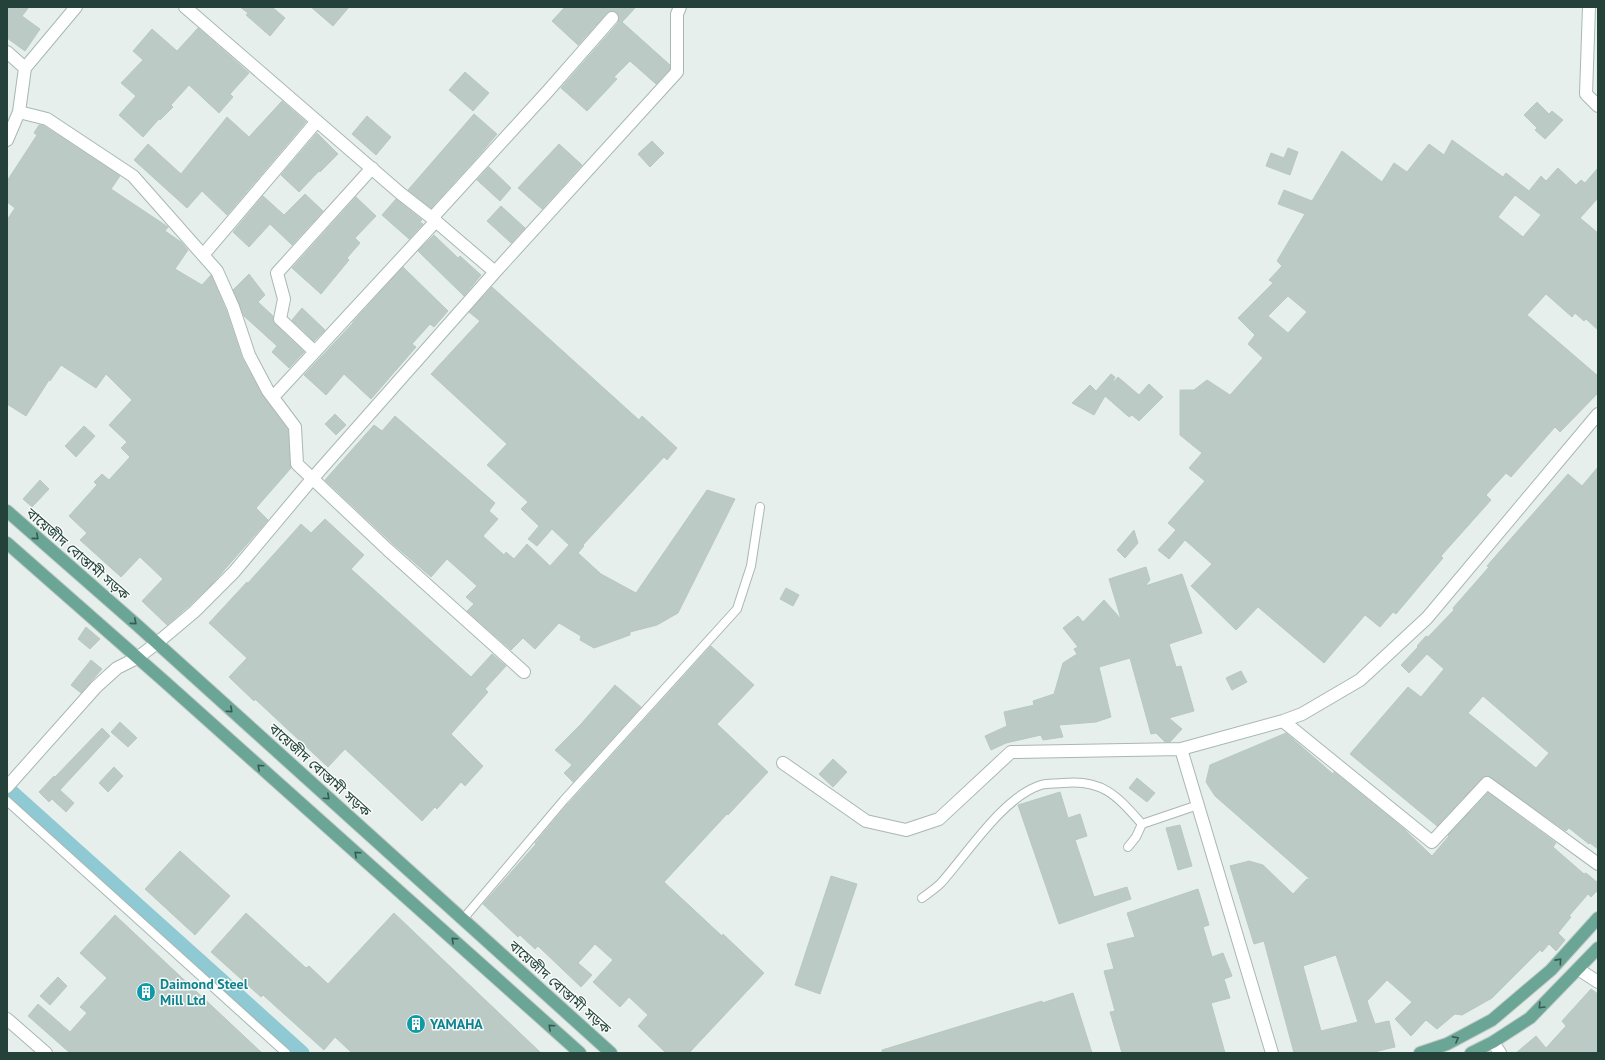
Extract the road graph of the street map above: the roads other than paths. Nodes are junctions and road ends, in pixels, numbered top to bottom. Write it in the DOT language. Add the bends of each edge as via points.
graph roads {
  1 [pos="76,7"];
  2 [pos="185,7"];
  3 [pos="680,7"];
  4 [pos="1589,7"];
  5 [pos="612,18"];
  6 [pos="7,52"];
  7 [pos="26,68"];
  8 [pos="1598,106"];
  9 [pos="18,112"];
  10 [pos="318,122"];
  11 [pos="7,140"];
  12 [pos="372,168"];
  13 [pos="434,219"];
  14 [pos="203,255"];
  15 [pos="495,272"];
  16 [pos="315,352"];
  17 [pos="273,397"];
  18 [pos="1598,414"];
  19 [pos="312,479"];
  20 [pos="760,507"];
  21 [pos="7,511"];
  22 [pos="7,542"];
  23 [pos="157,643"];
  24 [pos="137,658"];
  25 [pos="524,672"];
  26 [pos="1284,721"];
  27 [pos="1181,749"];
  28 [pos="783,764"];
  29 [pos="10,784"];
  30 [pos="7,801"];
  31 [pos="1198,806"];
  32 [pos="1142,824"];
  33 [pos="1128,848"];
  34 [pos="1598,864"];
  35 [pos="922,898"];
  36 [pos="1598,918"];
  37 [pos="463,919"];
  38 [pos="1598,948"];
  39 [pos="1578,969"];
  40 [pos="1598,982"];
  41 [pos="7,1020"];
  42 [pos="1493,1042"];
  43 [pos="46,1053"];
  44 [pos="286,1053"];
  45 [pos="580,1053"];
  46 [pos="611,1053"];
  47 [pos="1272,1053"];
  48 [pos="1420,1053"];
  49 [pos="1471,1053"];
  50 [pos="1500,1053"];
  1 -- 7 [label="street"];
  2 -- 10 [label="street"];
  3 -- 15 [label="street" via="676,14 677,72"];
  4 -- 8 [label="street" via="1586,94"];
  5 -- 13 [label="street"];
  6 -- 7 [label="street"];
  7 -- 9 [label="street"];
  9 -- 11 [label="street"];
  9 -- 14 [label="street" via="47,119 133,176"];
  10 -- 12 [label="street"];
  10 -- 14 [label="street"];
  12 -- 13 [label="street"];
  12 -- 16 [label="street" via="277,273 284,299 280,319"];
  13 -- 15 [label="street"];
  13 -- 16 [label="street"];
  14 -- 17 [label="street" via="217,271 233,307 249,355"];
  15 -- 19 [label="street"];
  16 -- 17 [label="street"];
  17 -- 19 [label="street" via="295,427 298,464"];
  18 -- 26 [label="street" via="1427,618 1360,680 1302,714"];
  19 -- 23 [label="street" via="234,572 194,612"];
  19 -- 25 [label="street"];
  20 -- 37 [label="lane" via="751,566 737,609 569,795"];
  21 -- 23 [label="main road, বায়েজীদ বোস্তামী সড়ক, one-way"];
  22 -- 24 [label="main road"];
  23 -- 24 [label="street"];
  23 -- 37 [label="main road, বায়েজীদ বোস্তামী সড়ক, one-way"];
  24 -- 29 [label="street" via="117,668 96,687"];
  45 -- 24 [label="main road, one-way"];
  26 -- 27 [label="street"];
  26 -- 34 [label="street" via="1432,842 1487,783"];
  27 -- 28 [label="street" via="1011,752 939,820 906,830 866,821"];
  27 -- 31 [label="street"];
  30 -- 44 [label="lane"];
  31 -- 32 [label="lane"];
  31 -- 47 [label="street"];
  32 -- 33 [label="lane"];
  32 -- 35 [label="lane" via="1112,793 1089,783 1041,785 1017,798 991,822 940,884"];
  48 -- 36 [label="main road, one-way" via="1447,1044 1492,1020 1551,970"];
  37 -- 46 [label="main road, বায়েজীদ বোস্তামী সড়ক"];
  38 -- 39 [label="main road"];
  39 -- 40 [label="street"];
  39 -- 42 [label="main road, one-way" via="1530,1018"];
  41 -- 43 [label="street"];
  42 -- 49 [label="main road"];
  42 -- 50 [label="street"];
}
